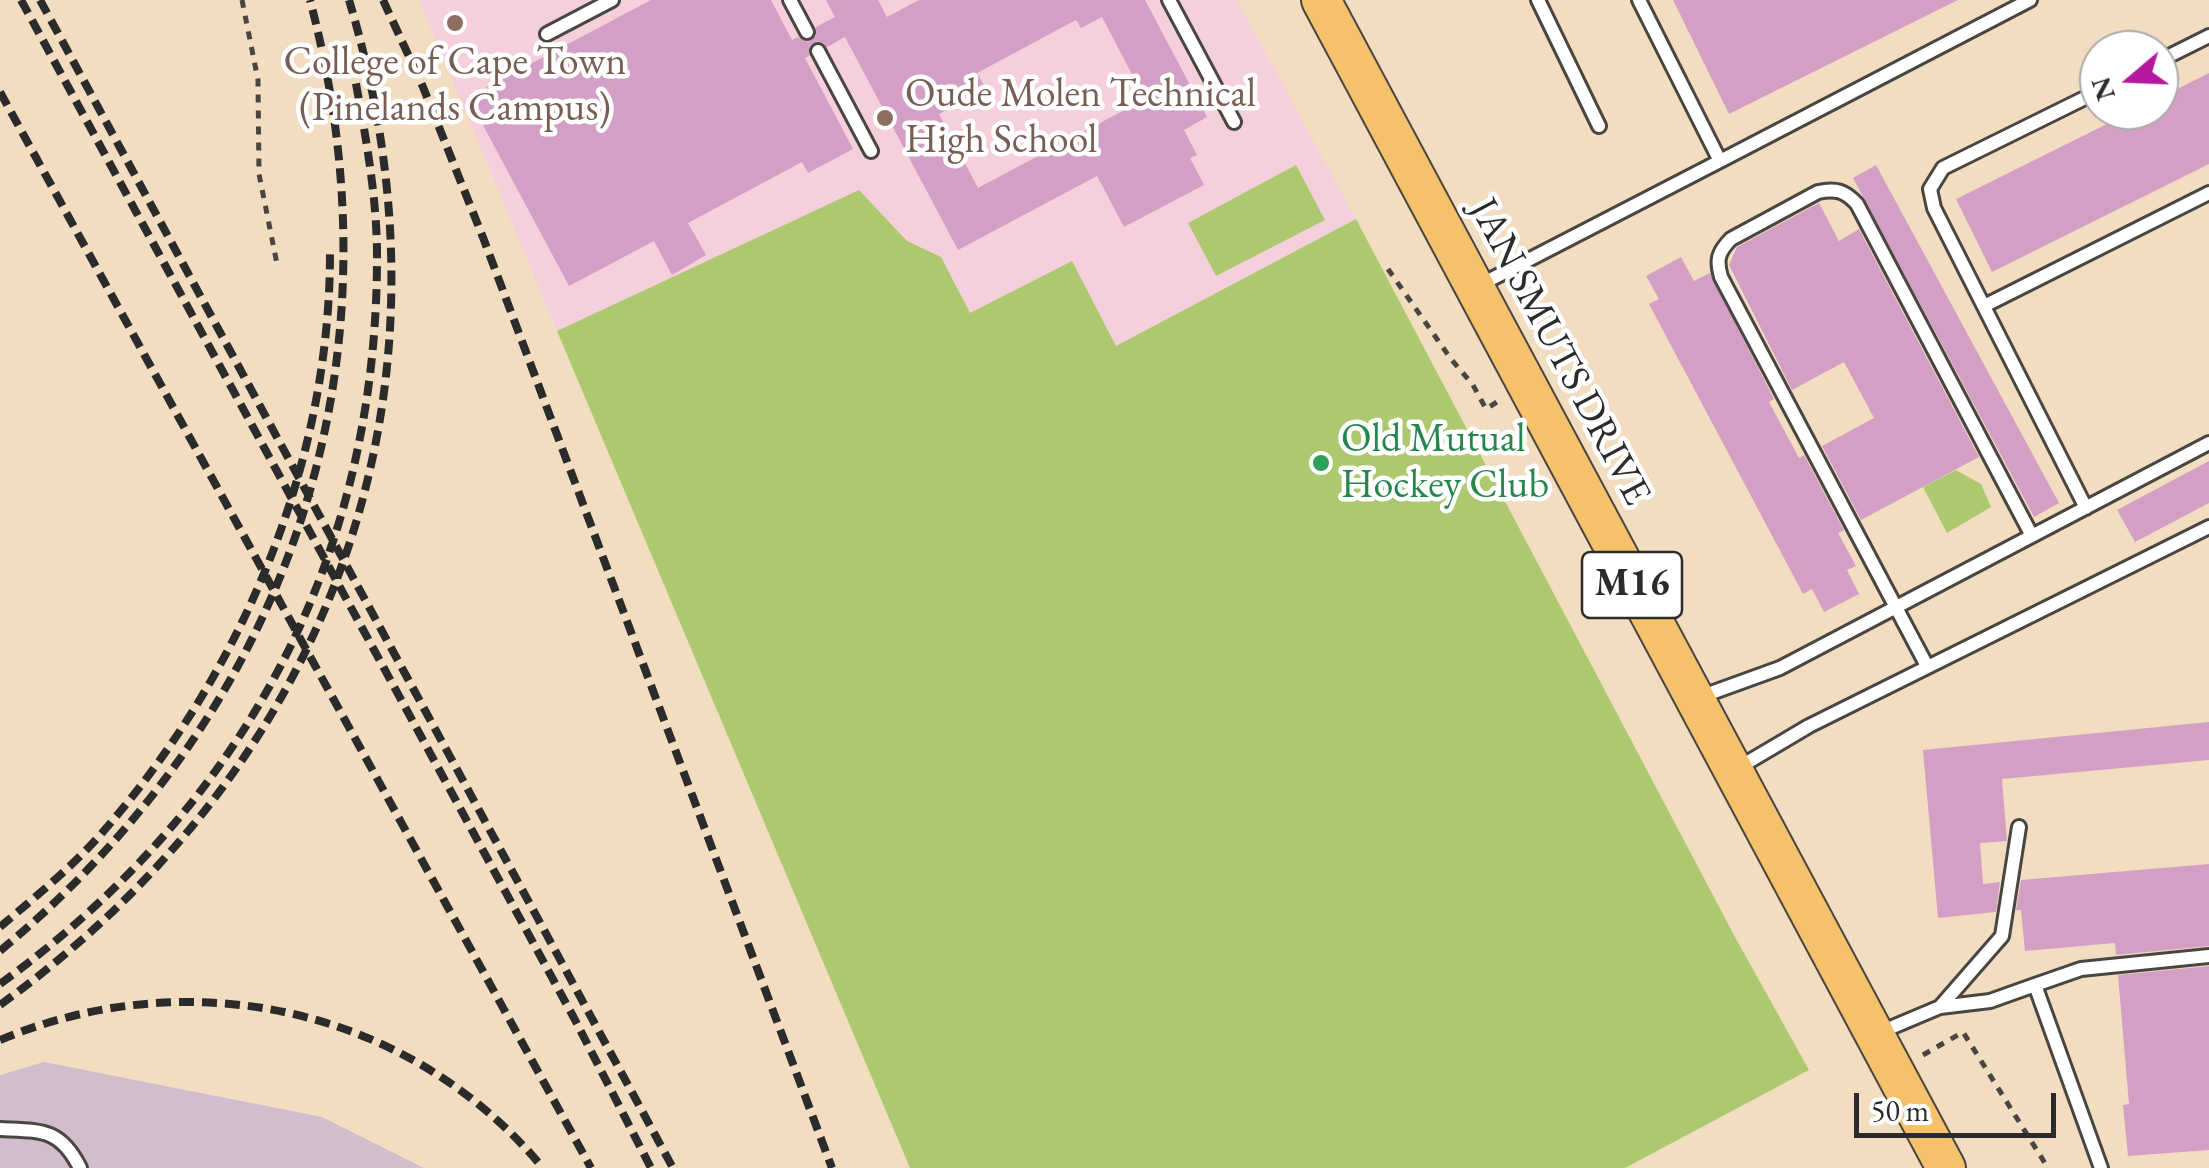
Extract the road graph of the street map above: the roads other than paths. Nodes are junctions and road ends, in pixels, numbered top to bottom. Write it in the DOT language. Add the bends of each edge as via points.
graph roads {
  1 [pos="612,0"];
  2 [pos="790,0"];
  3 [pos="1169,0"];
  4 [pos="1321,0"];
  5 [pos="1538,0"];
  6 [pos="1639,0"];
  7 [pos="2030,0"];
  8 [pos="807,32"];
  9 [pos="548,34"];
  10 [pos="2209,36"];
  11 [pos="2179,51"];
  12 [pos="818,52"];
  13 [pos="2079,100"];
  14 [pos="1234,122"];
  15 [pos="1599,126"];
  16 [pos="870,151"];
  17 [pos="1720,161"];
  18 [pos="2209,194"];
  19 [pos="1474,288"];
  20 [pos="1984,306"];
  21 [pos="2209,442"];
  22 [pos="2086,508"];
  23 [pos="2209,527"];
  24 [pos="2032,536"];
  25 [pos="1895,606"];
  26 [pos="1927,666"];
  27 [pos="1693,700"];
  28 [pos="1732,772"];
  29 [pos="2019,828"];
  30 [pos="2209,956"];
  31 [pos="2035,984"];
  32 [pos="1940,1007"];
  33 [pos="1873,1036"];
  34 [pos="0,1129"];
  35 [pos="80,1168"];
  36 [pos="1946,1168"];
  37 [pos="2101,1168"];
  1 -- 9 [label="lane"];
  2 -- 8 [label="lane"];
  3 -- 14 [label="lane"];
  4 -- 19 [label="main road, JAN SMUTS DRIVE / M16"];
  5 -- 15 [label="lane"];
  6 -- 17 [label="lane"];
  7 -- 17 [label="lane"];
  10 -- 11 [label="lane"];
  12 -- 16 [label="lane"];
  13 -- 20 [label="lane" via="1943,168 1933,180 1934,208"];
  17 -- 19 [label="lane"];
  18 -- 20 [label="lane"];
  19 -- 27 [label="main road, JAN SMUTS DRIVE / M16"];
  20 -- 22 [label="lane"];
  21 -- 22 [label="lane"];
  22 -- 24 [label="lane"];
  23 -- 26 [label="lane"];
  24 -- 25 [label="lane"];
  24 -- 25 [label="lane" via="1857,204 1832,189 1818,192 1731,239 1717,263"];
  25 -- 26 [label="lane"];
  25 -- 27 [label="lane" via="1780,668"];
  26 -- 28 [label="lane"];
  27 -- 28 [label="main road, JAN SMUTS DRIVE / M16"];
  28 -- 33 [label="main road, JAN SMUTS DRIVE / M16"];
  29 -- 32 [label="lane" via="2002,936"];
  30 -- 31 [label="lane" via="2081,969"];
  31 -- 32 [label="lane" via="1990,1001"];
  31 -- 37 [label="lane"];
  32 -- 33 [label="lane"];
  33 -- 36 [label="main road, JAN SMUTS DRIVE / M16"];
  34 -- 35 [label="lane" via="44,1131 68,1145"];
}
